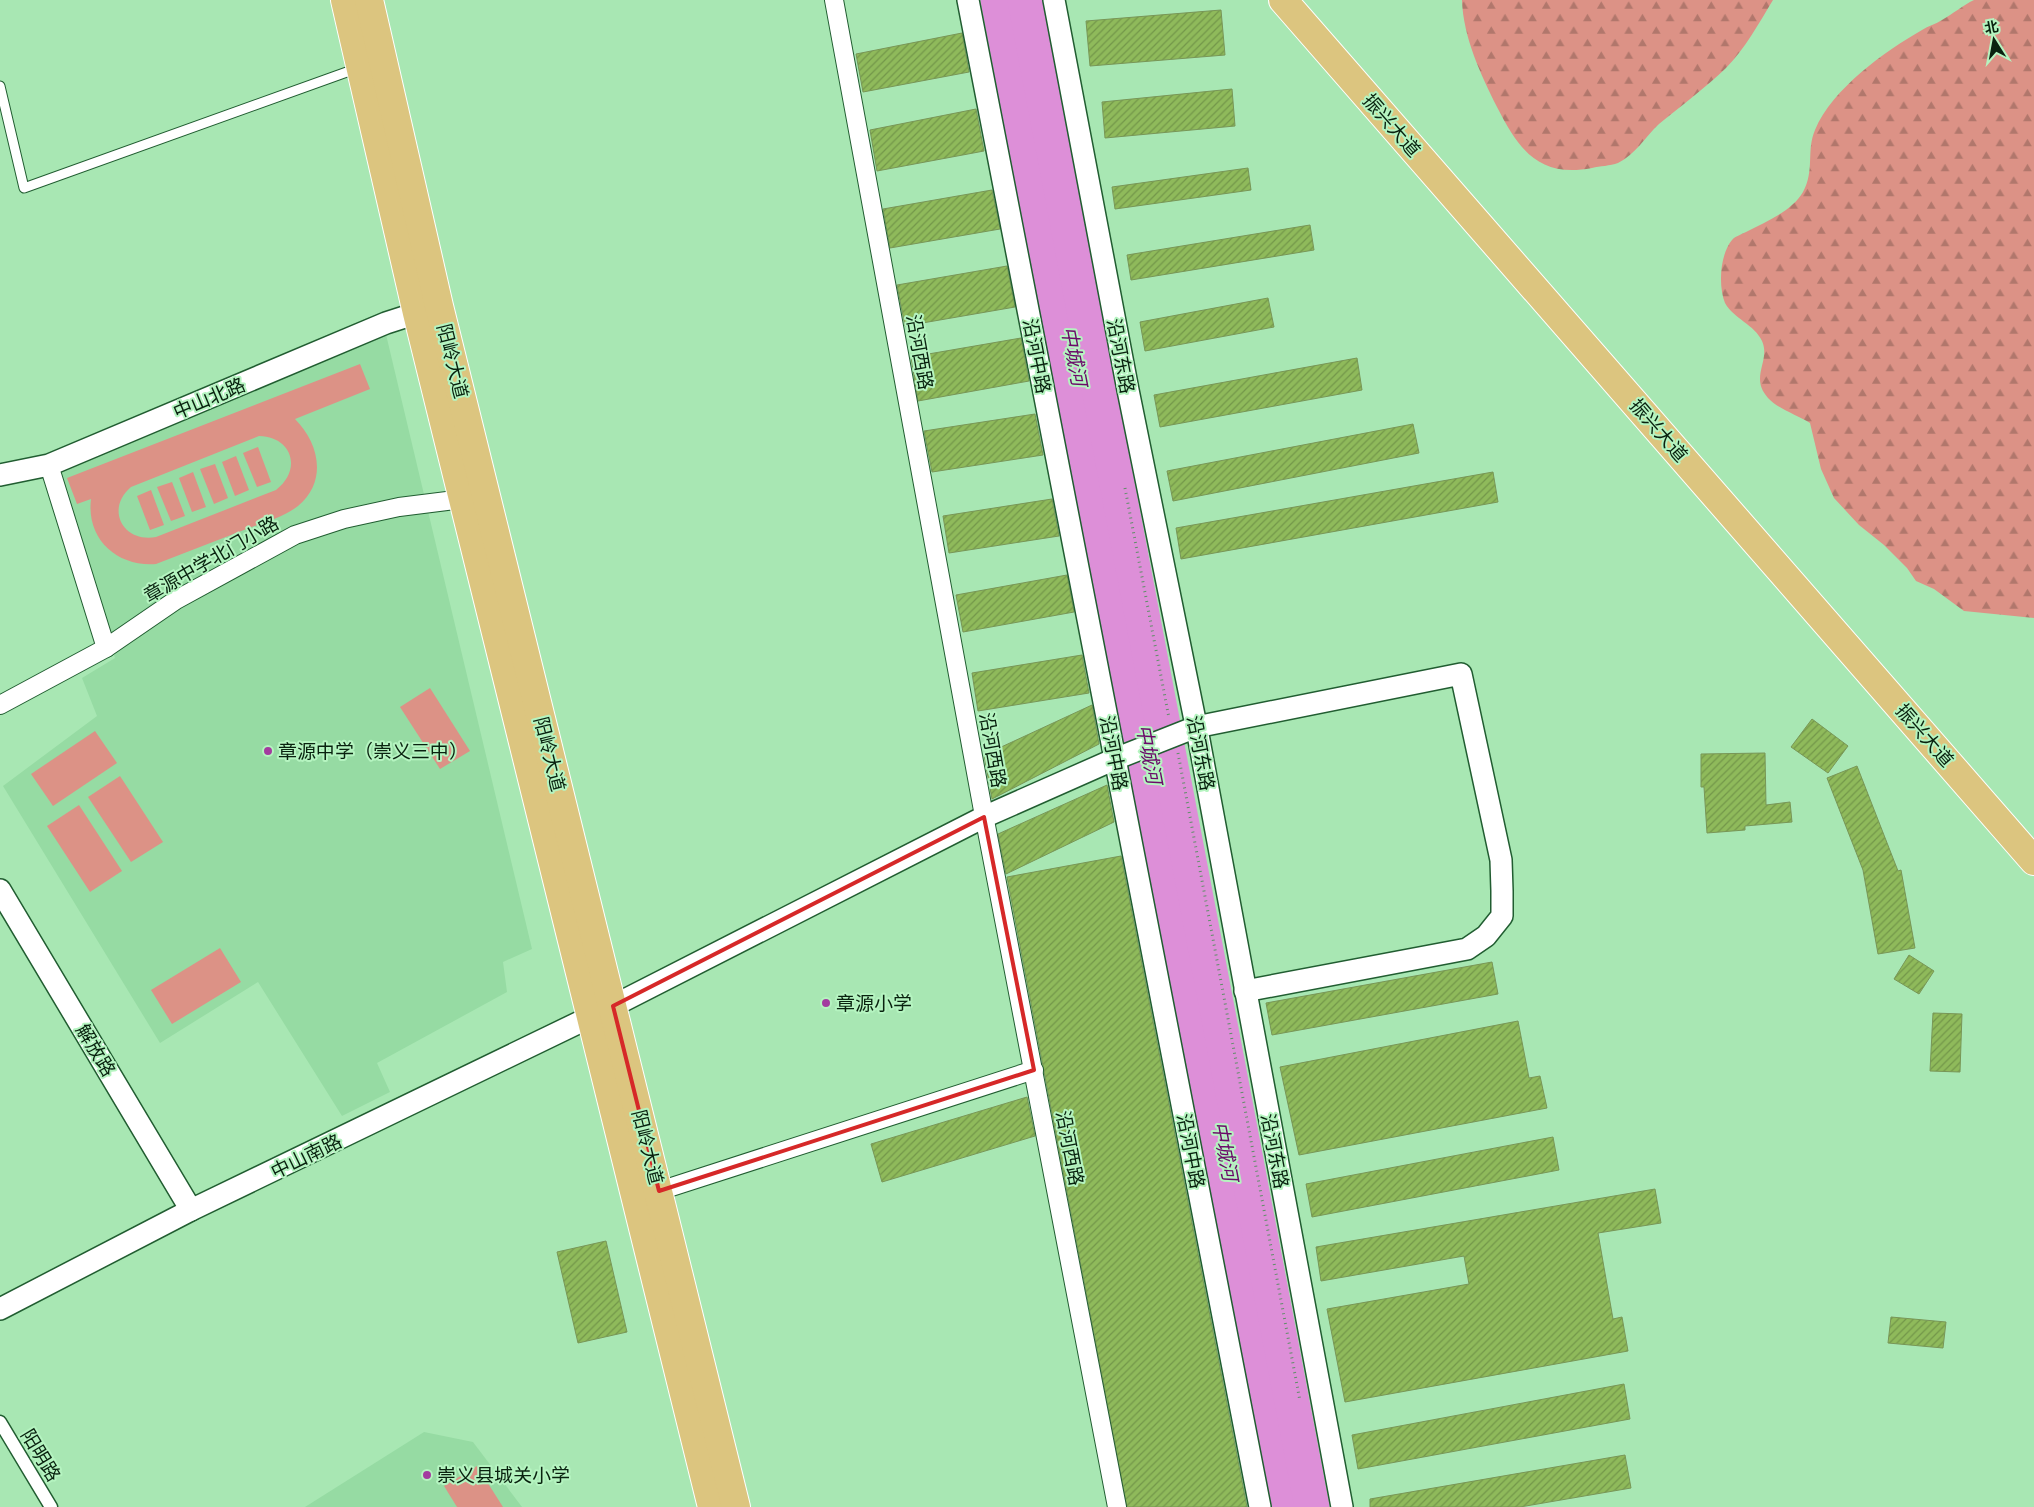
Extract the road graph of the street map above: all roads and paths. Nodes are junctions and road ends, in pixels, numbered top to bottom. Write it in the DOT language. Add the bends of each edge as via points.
graph roads {
  1 [pos="345,0"];
  2 [pos="369,0"];
  3 [pos="834,0"];
  4 [pos="968,0"];
  5 [pos="1054,0"];
  6 [pos="1283,0"];
  7 [pos="1301,0"];
  8 [pos="360,67"];
  9 [pos="0,86"];
  10 [pos="417,313"];
  11 [pos="49,465"];
  12 [pos="0,476"];
  13 [pos="463,499"];
  14 [pos="106,648"];
  15 [pos="0,706"];
  16 [pos="1196,727"];
  17 [pos="1175,743"];
  18 [pos="1124,756"];
  19 [pos="984,817"];
  20 [pos="2034,841"];
  21 [pos="2034,861"];
  22 [pos="0,890"];
  23 [pos="1244,991"];
  24 [pos="602,1012"];
  25 [pos="1034,1070"];
  26 [pos="659,1191"];
  27 [pos="191,1210"];
  28 [pos="0,1309"];
  29 [pos="1301,1410"];
  30 [pos="0,1422"];
  31 [pos="51,1507"];
  32 [pos="712,1507"];
  33 [pos="736,1507"];
  34 [pos="1117,1507"];
  35 [pos="1260,1507"];
  36 [pos="1342,1507"];
  1 -- 8 [label="main road, 阳岭大道"];
  2 -- 24 [label="main road, 阳岭大道"];
  3 -- 19 [label="street, 沿河西路"];
  4 -- 18 [label="street, 沿河中路"];
  5 -- 16 [label="street, 沿河东路"];
  6 -- 21 [label="main road, 振兴大道"];
  7 -- 20 [label="main road, 振兴大道"];
  8 -- 9 [label="lane" via="24,188"];
  8 -- 10 [label="main road, 阳岭大道"];
  10 -- 11 [label="street, 中山北路"];
  10 -- 13 [label="main road, 阳岭大道"];
  11 -- 12 [label="street, 中山北路"];
  11 -- 14 [label="street"];
  13 -- 14 [label="street, 章源中学北门小路" via="390,509 295,535 176,600"];
  13 -- 24 [label="main road, 阳岭大道"];
  14 -- 15 [label="street, 章源中学北门小路"];
  16 -- 17 [label="street, 中山南路"];
  16 -- 23 [label="street, 沿河东路"];
  16 -- 23 [label="street, 中山南路" via="1461,674 1501,860 1502,916 1486,936 1467,950"];
  17 -- 18 [label="street, 中山南路"];
  17 -- 29 [label="path"];
  18 -- 19 [label="street, 中山南路"];
  18 -- 35 [label="street, 沿河中路"];
  19 -- 24 [label="street, 中山南路"];
  19 -- 25 [label="street, 沿河西路"];
  22 -- 27 [label="street, 解放路"];
  23 -- 36 [label="street, 沿河东路"];
  24 -- 26 [label="main road, 阳岭大道"];
  24 -- 27 [label="street, 中山南路"];
  24 -- 32 [label="main road, 阳岭大道"];
  25 -- 26 [label="street"];
  25 -- 34 [label="street, 沿河西路"];
  26 -- 33 [label="main road, 阳岭大道"];
  27 -- 28 [label="street, 中山南路"];
  30 -- 31 [label="street, 阳明路"];
}
